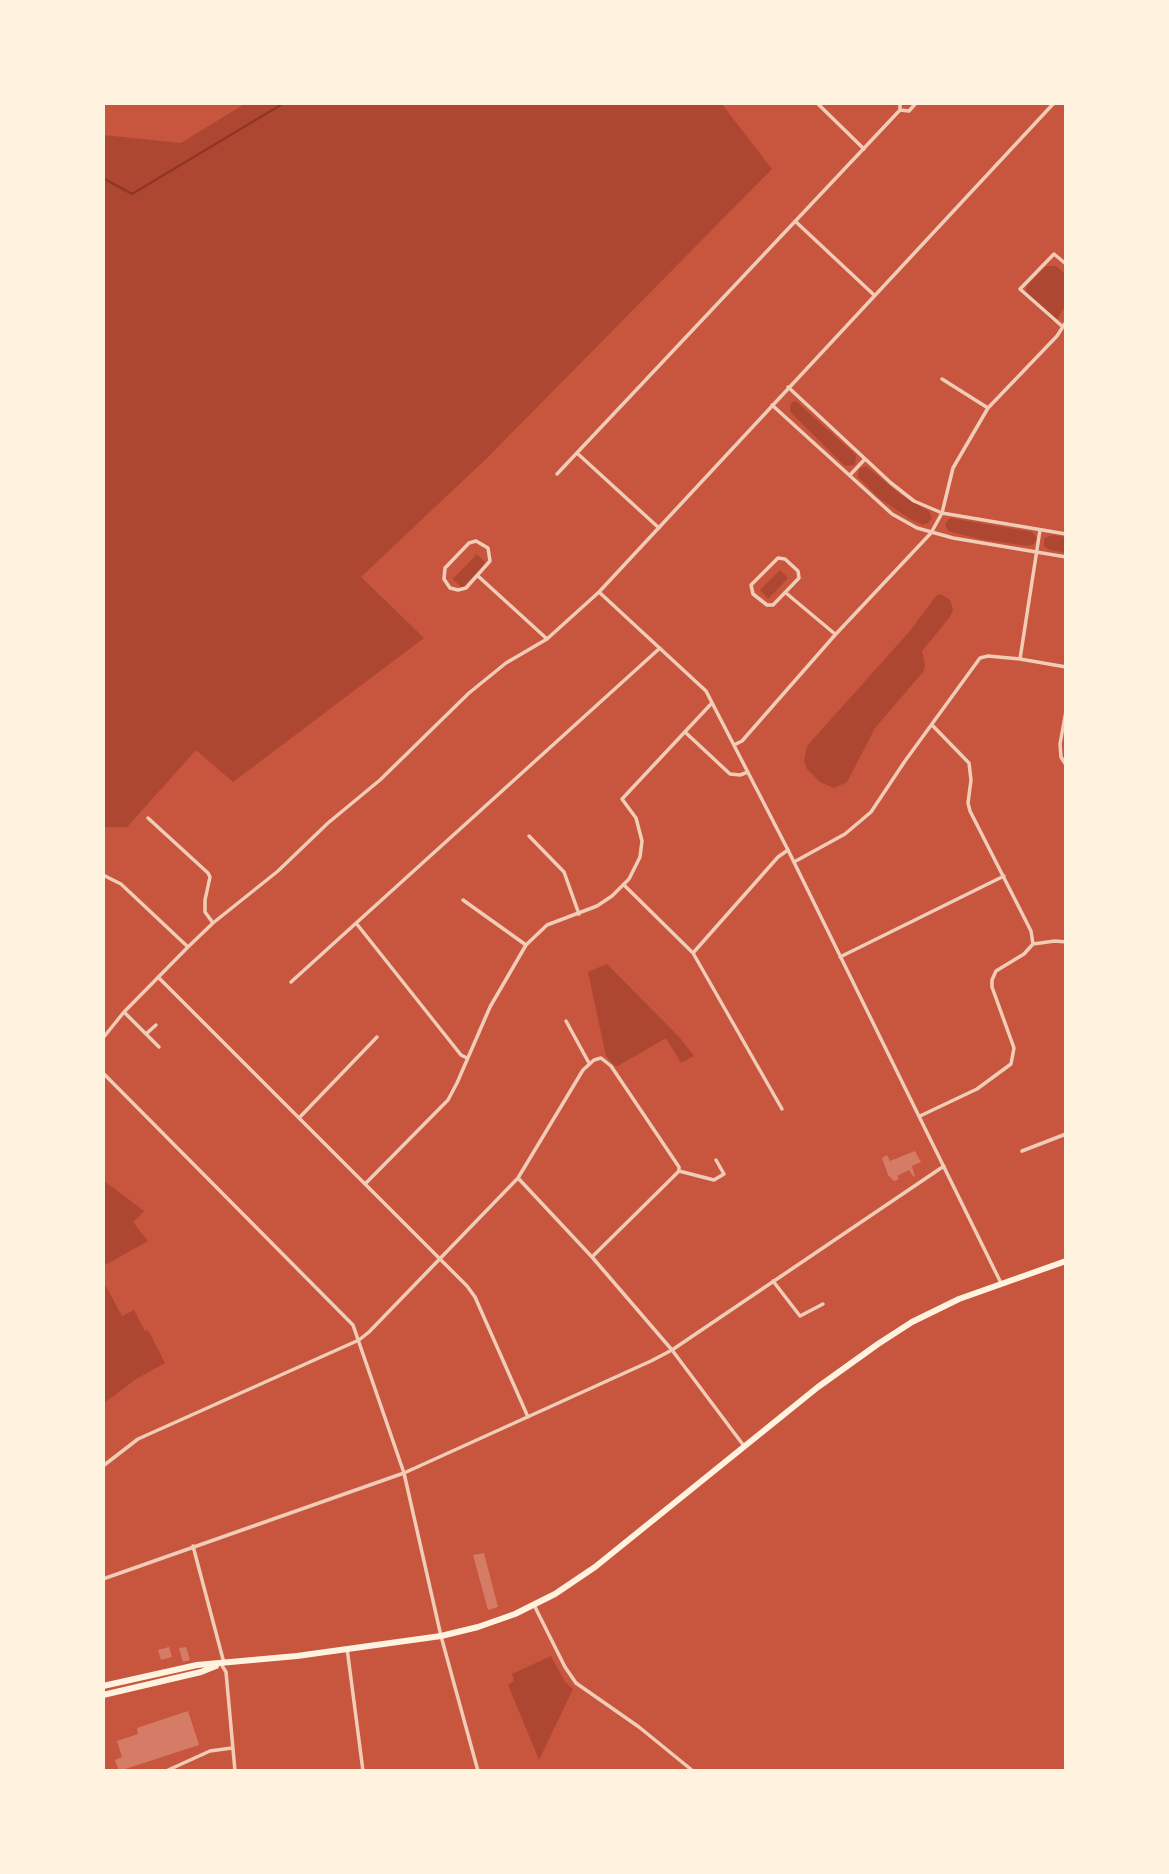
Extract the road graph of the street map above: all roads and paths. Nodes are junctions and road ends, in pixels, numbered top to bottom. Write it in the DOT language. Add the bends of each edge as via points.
graph roads {
  1 [pos="817,103"];
  2 [pos="900,103"];
  3 [pos="916,103"];
  4 [pos="1054,103"];
  5 [pos="900,110"];
  6 [pos="864,149"];
  7 [pos="795,221"];
  8 [pos="1066,264"];
  9 [pos="873,295"];
  10 [pos="1066,322"];
  11 [pos="1063,327"];
  12 [pos="942,379"];
  13 [pos="788,387"];
  14 [pos="772,405"];
  15 [pos="988,408"];
  16 [pos="577,453"];
  17 [pos="866,459"];
  18 [pos="557,474"];
  19 [pos="850,475"];
  20 [pos="942,513"];
  21 [pos="659,528"];
  22 [pos="1040,530"];
  23 [pos="931,533"];
  24 [pos="1066,534"];
  25 [pos="1037,552"];
  26 [pos="1066,556"];
  27 [pos="478,576"];
  28 [pos="598,592"];
  29 [pos="786,593"];
  30 [pos="835,635"];
  31 [pos="547,639"];
  32 [pos="660,648"];
  33 [pos="1020,659"];
  34 [pos="1066,667"];
  35 [pos="712,703"];
  36 [pos="1066,711"];
  37 [pos="932,725"];
  38 [pos="685,732"];
  39 [pos="734,745"];
  40 [pos="1066,765"];
  41 [pos="748,772"];
  42 [pos="148,818"];
  43 [pos="529,836"];
  44 [pos="788,850"];
  45 [pos="794,862"];
  46 [pos="103,875"];
  47 [pos="1004,876"];
  48 [pos="624,885"];
  49 [pos="463,900"];
  50 [pos="579,914"];
  51 [pos="214,923"];
  52 [pos="356,923"];
  53 [pos="1066,943"];
  54 [pos="1033,944"];
  55 [pos="526,945"];
  56 [pos="188,947"];
  57 [pos="693,953"];
  58 [pos="840,957"];
  59 [pos="158,977"];
  60 [pos="291,982"];
  61 [pos="124,1012"];
  62 [pos="566,1021"];
  63 [pos="156,1025"];
  64 [pos="146,1034"];
  65 [pos="377,1037"];
  66 [pos="103,1038"];
  67 [pos="159,1047"];
  68 [pos="467,1058"];
  69 [pos="589,1063"];
  70 [pos="103,1073"];
  71 [pos="782,1109"];
  72 [pos="920,1117"];
  73 [pos="299,1118"];
  74 [pos="1066,1134"];
  75 [pos="1022,1151"];
  76 [pos="716,1160"];
  77 [pos="944,1166"];
  78 [pos="679,1171"];
  79 [pos="517,1178"];
  80 [pos="365,1184"];
  81 [pos="592,1257"];
  82 [pos="440,1259"];
  83 [pos="1066,1261"];
  84 [pos="773,1281"];
  85 [pos="1001,1283"];
  86 [pos="823,1304"];
  87 [pos="359,1340"];
  88 [pos="672,1350"];
  89 [pos="528,1417"];
  90 [pos="745,1447"];
  91 [pos="103,1466"];
  92 [pos="404,1473"];
  93 [pos="193,1546"];
  94 [pos="103,1579"];
  95 [pos="534,1605"];
  96 [pos="441,1636"];
  97 [pos="346,1648"];
  98 [pos="222,1663"];
  99 [pos="124,1681"];
  100 [pos="159,1682"];
  101 [pos="103,1686"];
  102 [pos="103,1695"];
  103 [pos="232,1748"];
  104 [pos="166,1771"];
  105 [pos="235,1771"];
  106 [pos="363,1771"];
  107 [pos="478,1771"];
  108 [pos="694,1771"];
  1 -- 6 [label="street"];
  2 -- 5 [label="street"];
  3 -- 5 [label="street" via="909,111"];
  4 -- 9 [label="street"];
  5 -- 6 [label="street"];
  6 -- 7 [label="street"];
  7 -- 9 [label="street"];
  7 -- 16 [label="street"];
  8 -- 11 [label="street" via="1054,254 1020,289"];
  9 -- 13 [label="street"];
  10 -- 11 [label="street"];
  11 -- 15 [label="street"];
  12 -- 15 [label="street"];
  13 -- 14 [label="street"];
  13 -- 17 [label="street"];
  14 -- 19 [label="street"];
  14 -- 21 [label="street"];
  15 -- 20 [label="street" via="953,468"];
  16 -- 18 [label="street"];
  16 -- 21 [label="street"];
  17 -- 19 [label="street"];
  17 -- 20 [label="street" via="902,493"];
  19 -- 23 [label="street" via="892,514"];
  20 -- 22 [label="street"];
  20 -- 23 [label="street"];
  21 -- 28 [label="street"];
  22 -- 24 [label="street"];
  22 -- 25 [label="street"];
  23 -- 25 [label="street"];
  23 -- 30 [label="street"];
  25 -- 26 [label="street"];
  25 -- 33 [label="street"];
  27 -- 27 [label="street" via="458,590 447,585 444,575 445,568 476,541 491,554"];
  27 -- 31 [label="street"];
  28 -- 31 [label="street"];
  28 -- 32 [label="street"];
  29 -- 29 [label="street" via="769,606 751,591 752,582 778,558 799,573"];
  29 -- 30 [label="street"];
  30 -- 39 [label="street"];
  31 -- 51 [label="street" via="506,663 469,693 380,780"];
  32 -- 35 [label="street" via="706,691"];
  32 -- 52 [label="street"];
  33 -- 34 [label="street"];
  33 -- 37 [label="street" via="988,656 976,660"];
  35 -- 38 [label="street"];
  35 -- 39 [label="street"];
  36 -- 40 [label="street" via="1060,744"];
  37 -- 45 [label="street" via="861,822"];
  37 -- 47 [label="street" via="969,763 970,811"];
  38 -- 41 [label="street" via="730,774"];
  38 -- 48 [label="street" via="622,799 636,818 642,841 637,865"];
  39 -- 41 [label="street"];
  41 -- 44 [label="street"];
  42 -- 51 [label="street" via="208,873 205,912"];
  43 -- 50 [label="street" via="564,872"];
  44 -- 45 [label="street"];
  44 -- 57 [label="street"];
  45 -- 58 [label="street"];
  46 -- 56 [label="street" via="121,884"];
  47 -- 54 [label="street" via="1033,935"];
  47 -- 58 [label="street"];
  48 -- 50 [label="street"];
  48 -- 57 [label="street"];
  49 -- 55 [label="street"];
  50 -- 55 [label="street" via="547,925"];
  51 -- 56 [label="street"];
  52 -- 60 [label="street"];
  52 -- 68 [label="street"];
  53 -- 54 [label="street"];
  54 -- 72 [label="street" via="996,971 992,980 1014,1048 1011,1064 977,1089"];
  55 -- 68 [label="street" via="489,1007"];
  56 -- 59 [label="street"];
  57 -- 71 [label="street"];
  58 -- 72 [label="street"];
  59 -- 61 [label="street"];
  59 -- 73 [label="street"];
  61 -- 64 [label="street"];
  61 -- 66 [label="street"];
  62 -- 69 [label="street"];
  63 -- 64 [label="street"];
  64 -- 67 [label="street"];
  65 -- 73 [label="street"];
  68 -- 80 [label="street" via="448,1100"];
  69 -- 78 [label="street" via="601,1058 611,1066"];
  69 -- 79 [label="street"];
  70 -- 87 [label="street" via="344,1314"];
  72 -- 77 [label="street"];
  73 -- 80 [label="street"];
  74 -- 75 [label="street"];
  76 -- 78 [label="street" via="724,1174 714,1180"];
  77 -- 84 [label="street"];
  77 -- 85 [label="street"];
  78 -- 81 [label="street"];
  79 -- 81 [label="street"];
  79 -- 82 [label="street"];
  80 -- 82 [label="street"];
  81 -- 88 [label="street"];
  82 -- 87 [label="street"];
  82 -- 89 [label="street" via="475,1297"];
  83 -- 85 [label="main road"];
  84 -- 86 [label="street" via="800,1316"];
  84 -- 88 [label="street"];
  85 -- 90 [label="main road" via="941,1307 878,1343"];
  87 -- 91 [label="street" via="138,1439"];
  87 -- 92 [label="street"];
  88 -- 89 [label="street"];
  88 -- 90 [label="street"];
  89 -- 92 [label="street"];
  90 -- 95 [label="main road" via="594,1567"];
  92 -- 93 [label="street"];
  92 -- 96 [label="street"];
  93 -- 94 [label="street"];
  93 -- 98 [label="street"];
  95 -- 96 [label="main road"];
  95 -- 108 [label="street" via="576,1683"];
  96 -- 97 [label="main road"];
  96 -- 107 [label="street"];
  97 -- 98 [label="main road"];
  97 -- 106 [label="street"];
  98 -- 99 [label="main road"];
  98 -- 100 [label="main road"];
  98 -- 103 [label="street"];
  99 -- 100 [label="main road"];
  99 -- 101 [label="main road"];
  100 -- 102 [label="main road"];
  103 -- 104 [label="street" via="210,1751"];
  103 -- 105 [label="street"];
}
